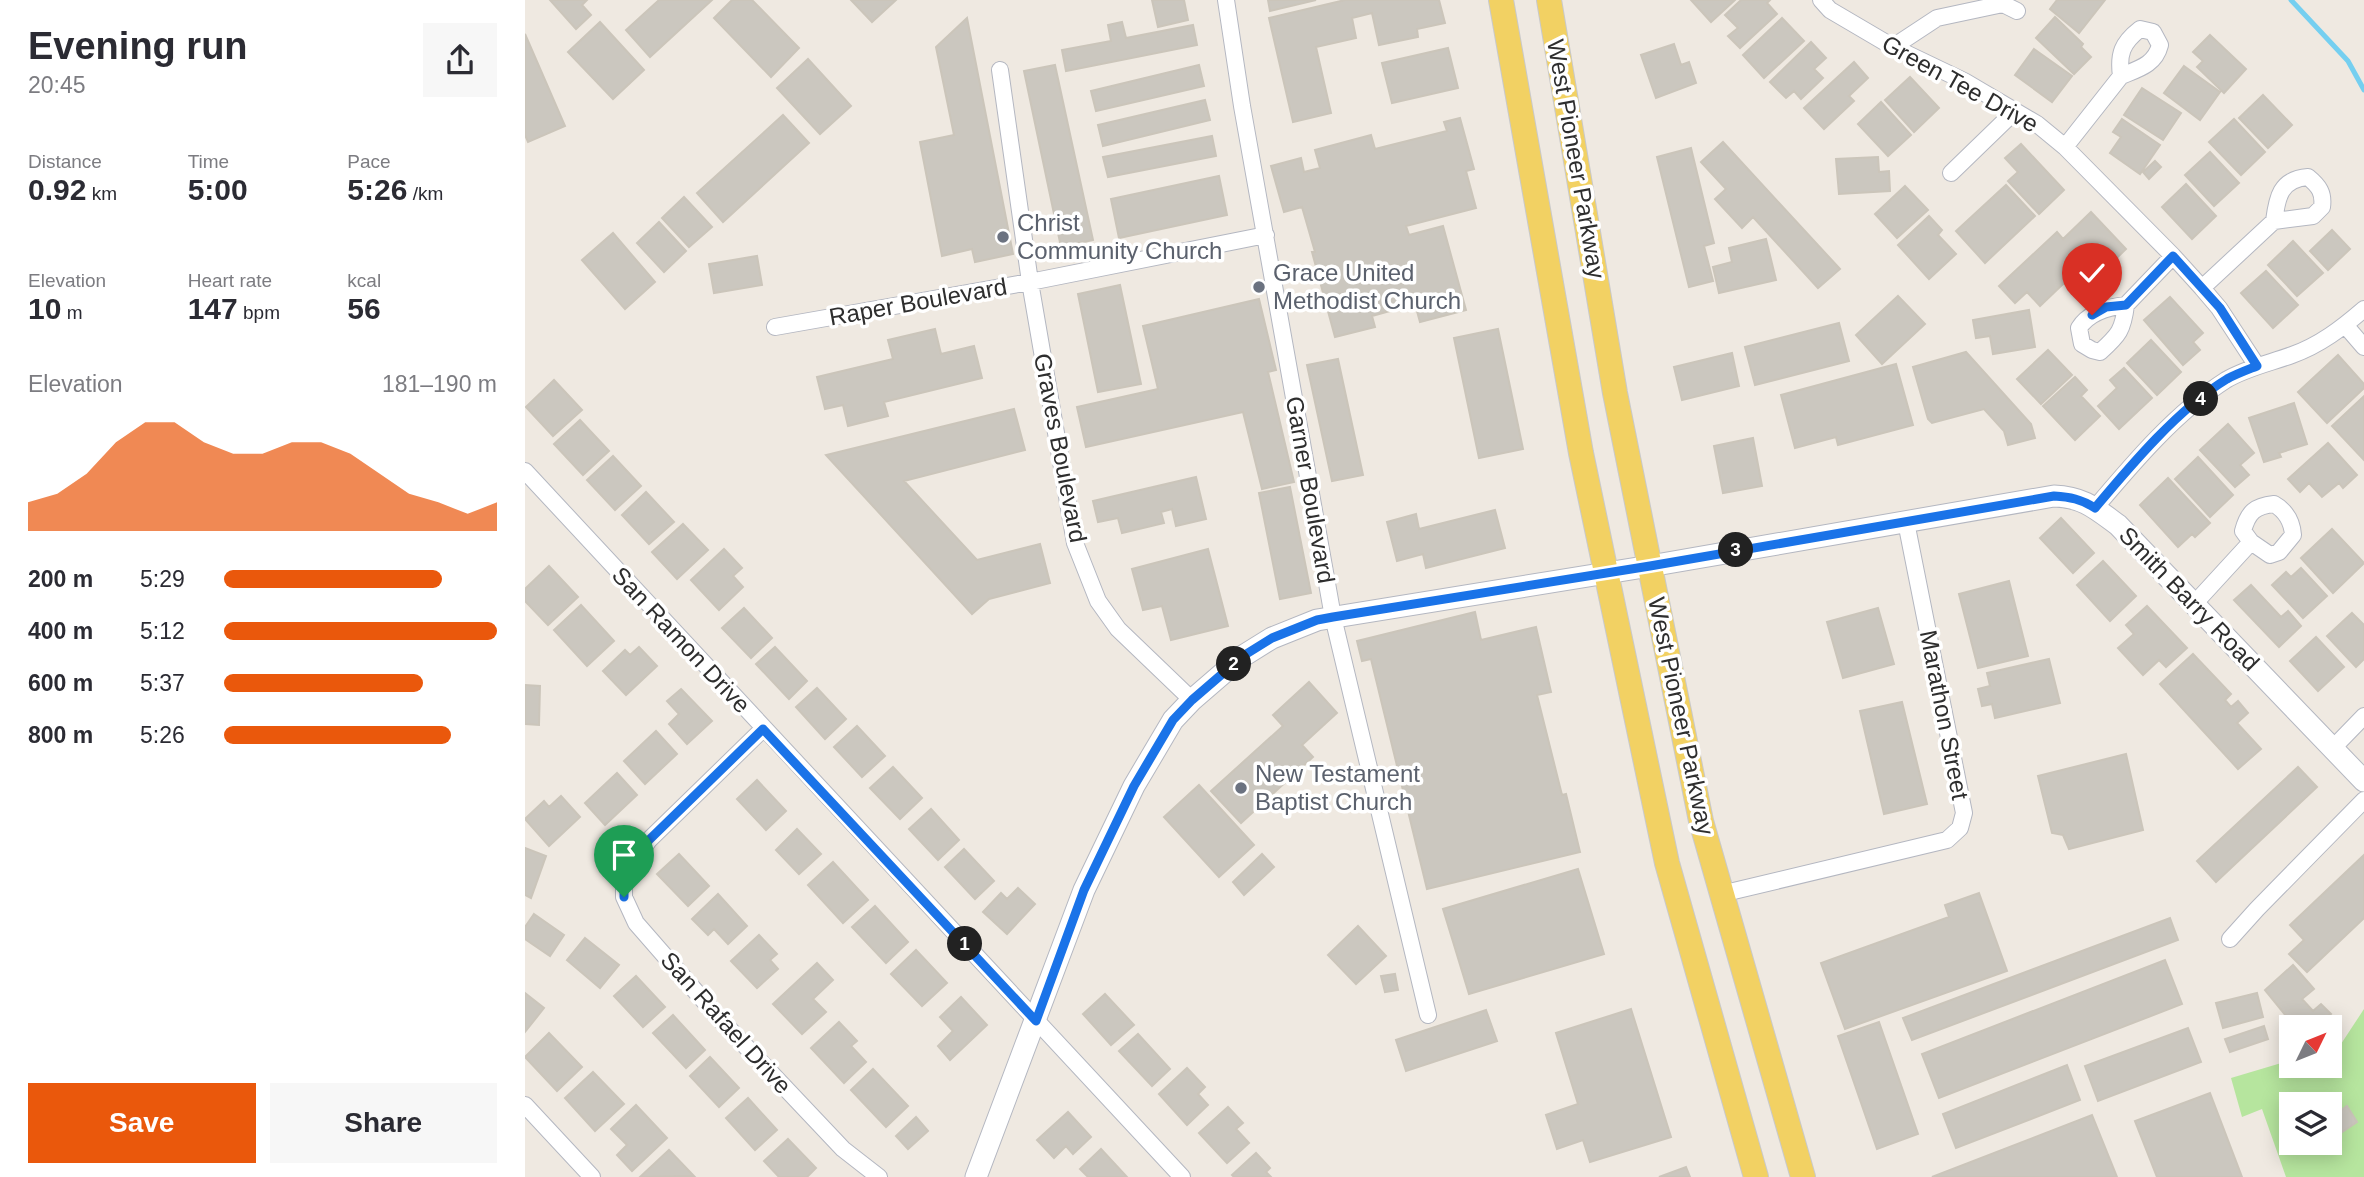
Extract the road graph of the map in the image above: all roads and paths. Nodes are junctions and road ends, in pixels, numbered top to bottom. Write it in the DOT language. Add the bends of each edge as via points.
graph roads {
  1 [pos="1226,0"];
  2 [pos="1501,0"];
  3 [pos="1549,0"];
  4 [pos="1821,0"];
  5 [pos="2017,11"];
  6 [pos="1893,47"];
  7 [pos="1000,70"];
  8 [pos="2121,76"];
  9 [pos="2015,111"];
  10 [pos="2065,147"];
  11 [pos="1951,173"];
  12 [pos="2274,221"];
  13 [pos="1266,235"];
  14 [pos="2173,256"];
  15 [pos="1030,282"];
  16 [pos="2202,288"];
  17 [pos="2126,305"];
  18 [pos="2364,309"];
  19 [pos="2345,325"];
  20 [pos="775,327"];
  21 [pos="2364,347"];
  22 [pos="2257,366"];
  23 [pos="525,471"];
  24 [pos="2095,508"];
  25 [pos="1906,522"];
  26 [pos="2251,542"];
  27 [pos="1650,566"];
  28 [pos="1606,573"];
  29 [pos="2195,603"];
  30 [pos="1333,617"];
  31 [pos="1192,700"];
  32 [pos="2364,716"];
  33 [pos="763,729"];
  34 [pos="2333,748"];
  35 [pos="2364,780"];
  36 [pos="2364,800"];
  37 [pos="1721,894"];
  38 [pos="2230,939"];
  39 [pos="1428,1016"];
  40 [pos="1036,1021"];
  41 [pos="525,1105"];
  42 [pos="588,1176"];
  43 [pos="879,1177"];
  44 [pos="976,1177"];
  45 [pos="1182,1177"];
  46 [pos="1756,1177"];
  47 [pos="1803,1177"];
  1 -- 13 [label="street, Garner Boulevard"];
  2 -- 28 [label="main road, West Pioneer Parkway"];
  3 -- 27 [label="main road, West Pioneer Parkway" via="1615,393"];
  4 -- 6 [label="street, Green Tee Drive"];
  5 -- 6 [label="street" via="2003,4 1937,18"];
  6 -- 9 [label="street, Green Tee Drive"];
  7 -- 15 [label="street, Graves Boulevard"];
  8 -- 10 [label="street"];
  9 -- 10 [label="street, Green Tee Drive"];
  9 -- 11 [label="street"];
  10 -- 14 [label="street, Green Tee Drive"];
  12 -- 16 [label="street"];
  13 -- 15 [label="street, Raper Boulevard"];
  13 -- 30 [label="street, Garner Boulevard"];
  14 -- 16 [label="street, Green Tee Drive"];
  14 -- 17 [label="street"];
  15 -- 20 [label="street, Raper Boulevard"];
  15 -- 31 [label="street, Graves Boulevard" via="1079,552 1098,601 1118,629"];
  16 -- 22 [label="street, Green Tee Drive"];
  18 -- 19 [label="street"];
  19 -- 21 [label="street"];
  19 -- 22 [label="street" via="2294,355"];
  22 -- 24 [label="street" via="2228,379 2190,409"];
  23 -- 33 [label="street, San Ramon Drive"];
  24 -- 25 [label="street, Smith Barry Road" via="2083,500 2054,496"];
  24 -- 29 [label="street, Smith Barry Road" via="2118,525"];
  25 -- 27 [label="street, Smith Barry Road"];
  25 -- 37 [label="street, Marathon Street" via="1964,813 1960,828 1947,840"];
  26 -- 29 [label="street"];
  27 -- 28 [label="street, Smith Barry Road"];
  27 -- 37 [label="main road, West Pioneer Parkway" via="1701,821"];
  28 -- 30 [label="street, Smith Barry Road"];
  28 -- 46 [label="main road, West Pioneer Parkway" via="1667,863"];
  29 -- 34 [label="street, Smith Barry Road"];
  30 -- 31 [label="street, Smith Barry Road" via="1272,638 1243,656"];
  30 -- 39 [label="street, Garner Boulevard"];
  31 -- 40 [label="street, Smith Barry Road" via="1173,720 1134,786 1084,890"];
  32 -- 34 [label="street"];
  33 -- 40 [label="street, San Ramon Drive"];
  33 -- 43 [label="street, San Rafael Drive" via="649,840 631,865 624,897 636,923 718,1017 843,1149"];
  34 -- 35 [label="street, Smith Barry Road"];
  36 -- 38 [label="street"];
  37 -- 47 [label="main road, West Pioneer Parkway"];
  40 -- 44 [label="street, Smith Barry Road"];
  40 -- 45 [label="street, San Ramon Drive"];
  41 -- 42 [label="street"];
}
